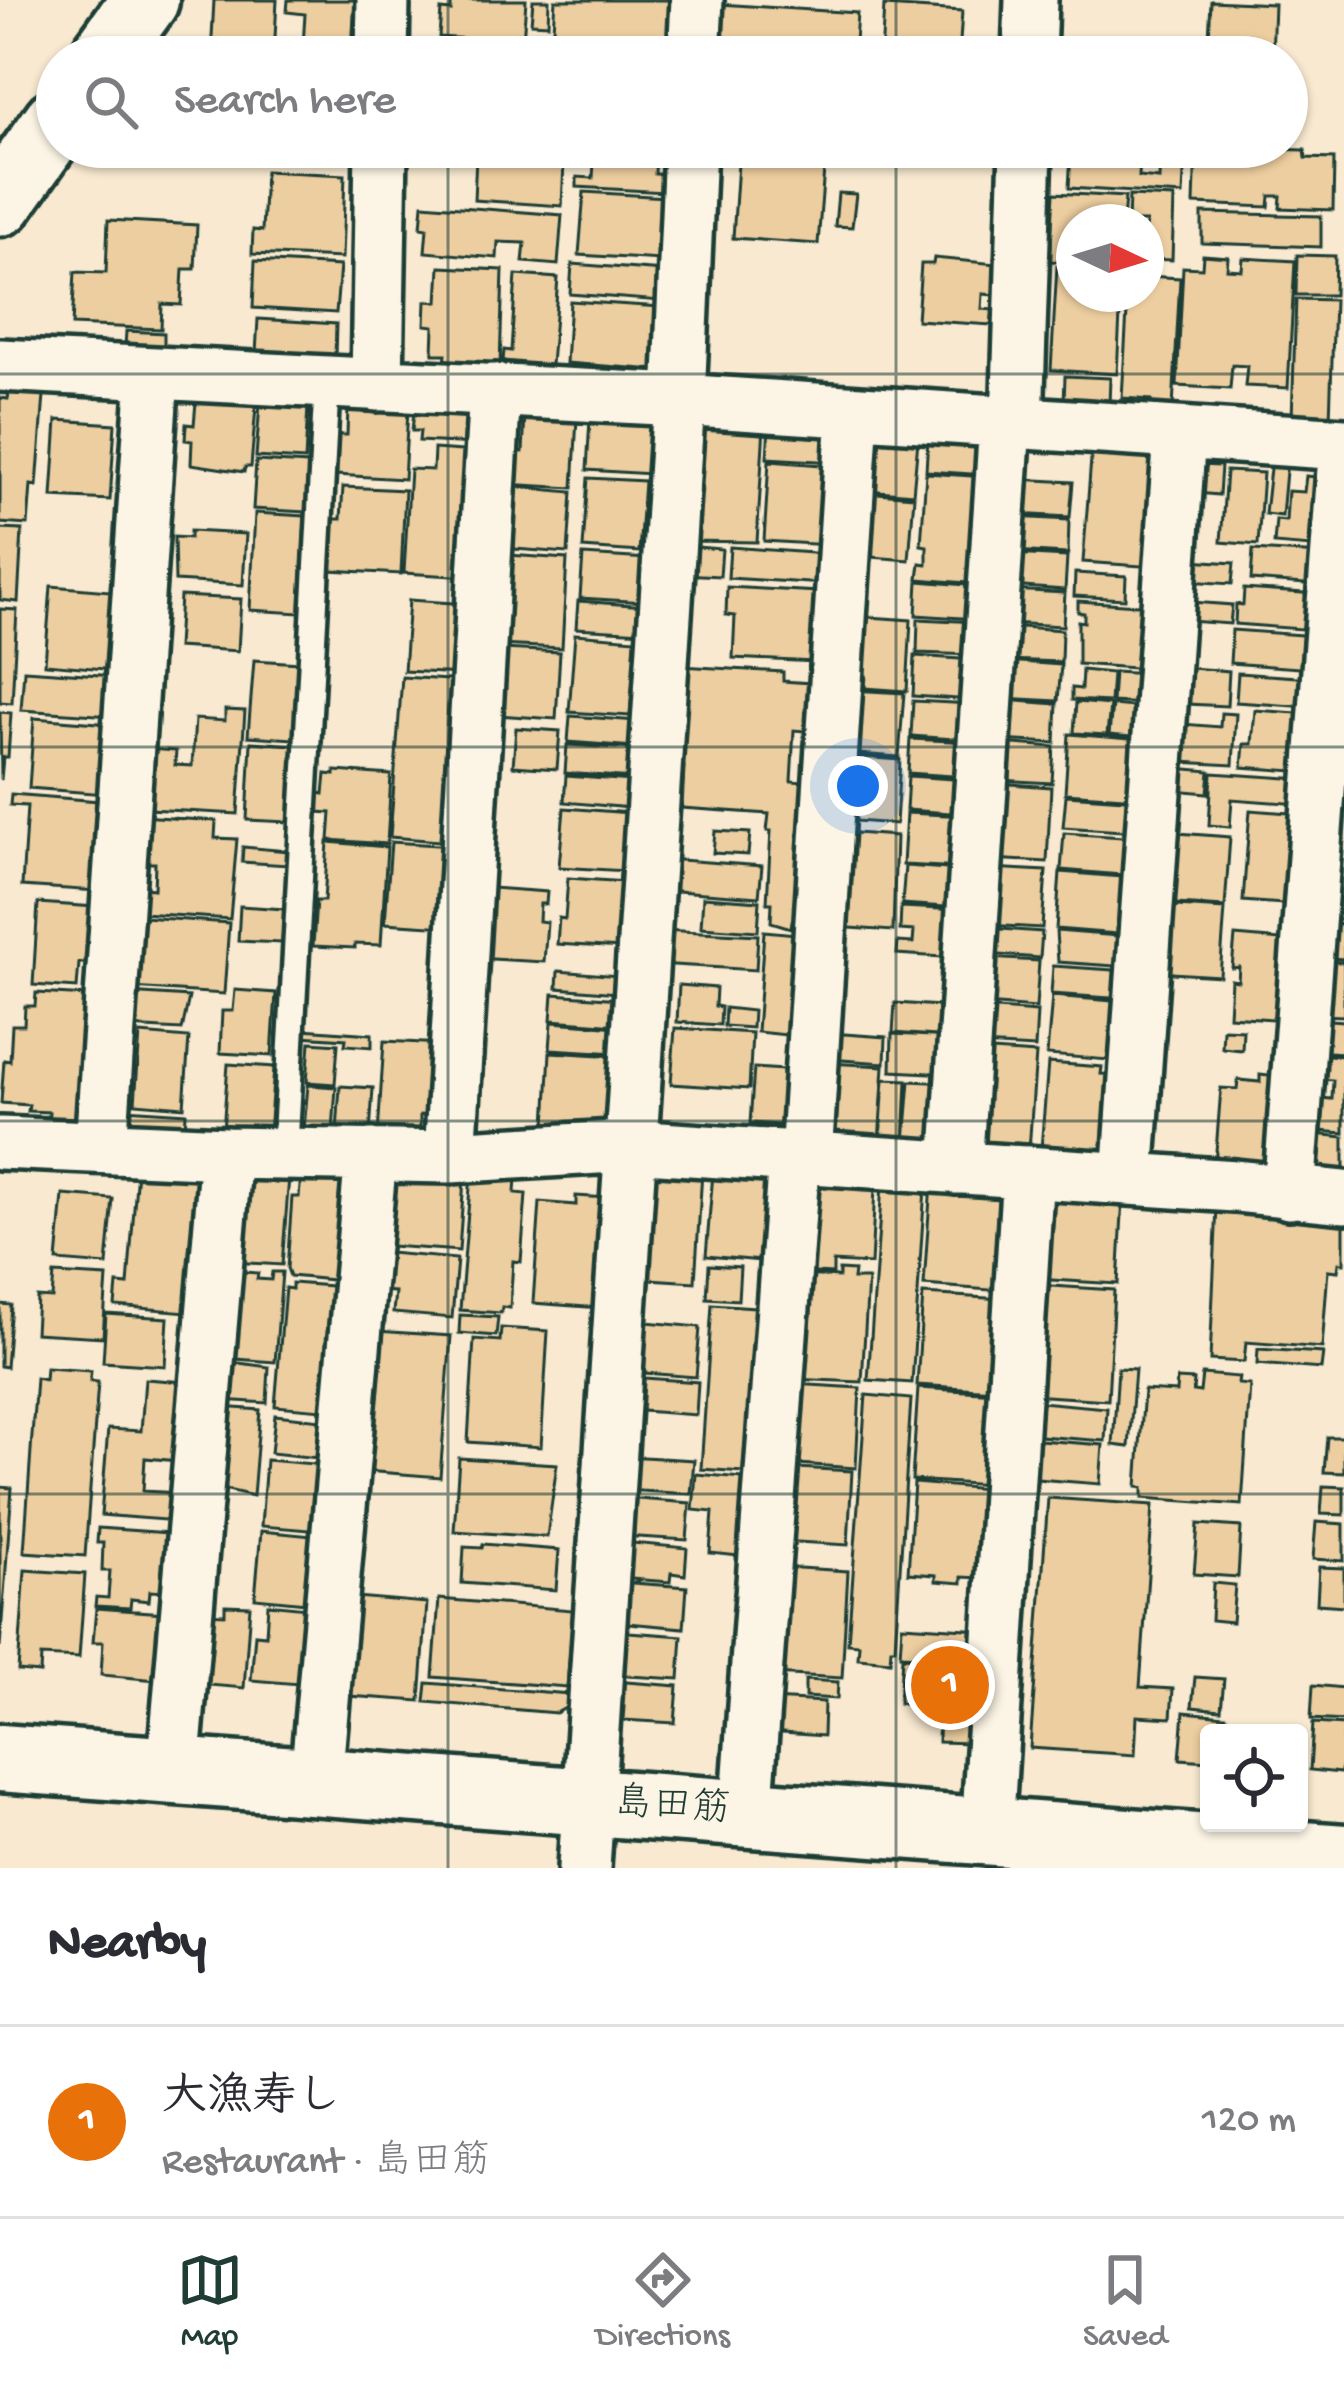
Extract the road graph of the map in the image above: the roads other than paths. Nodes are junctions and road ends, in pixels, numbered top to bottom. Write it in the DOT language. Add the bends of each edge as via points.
graph roads {
  1 [pos="145,0"];
  2 [pos="383,0"];
  3 [pos="697,0"];
  4 [pos="1031,0"];
  5 [pos="119,36"];
  6 [pos="382,36"];
  7 [pos="695,36"];
  8 [pos="1030,36"];
  9 [pos="36,151"];
  10 [pos="378,168"];
  11 [pos="689,168"];
  12 [pos="1025,168"];
  13 [pos="0,202"];
  14 [pos="0,365"];
  15 [pos="153,373"];
  16 [pos="352,384"];
  17 [pos="495,390"];
  18 [pos="679,400"];
  19 [pos="853,413"];
  20 [pos="1011,424"];
  21 [pos="1180,434"];
  22 [pos="1344,444"];
  23 [pos="1344,456"];
  24 [pos="0,1143"];
  25 [pos="630,1146"];
  26 [pos="101,1147"];
  27 [pos="226,1153"];
  28 [pos="285,1154"];
  29 [pos="370,1155"];
  30 [pos="450,1156"];
  31 [pos="800,1157"];
  32 [pos="956,1168"];
  33 [pos="1028,1172"];
  34 [pos="1128,1179"];
  35 [pos="1289,1193"];
  36 [pos="1344,1197"];
  37 [pos="0,1758"];
  38 [pos="173,1771"];
  39 [pos="316,1780"];
  40 [pos="589,1803"];
  41 [pos="746,1815"];
  42 [pos="987,1832"];
  43 [pos="1344,1858"];
  44 [pos="584,1868"];
  1 -- 5 [label="street"];
  2 -- 6 [label="street"];
  3 -- 7 [label="street"];
  4 -- 8 [label="street"];
  9 -- 13 [label="street"];
  10 -- 16 [label="street"];
  11 -- 18 [label="street"];
  12 -- 20 [label="street"];
  14 -- 15 [label="street"];
  15 -- 16 [label="street"];
  15 -- 26 [label="street"];
  16 -- 17 [label="street"];
  16 -- 28 [label="lane"];
  17 -- 18 [label="street"];
  17 -- 30 [label="street"];
  18 -- 19 [label="street"];
  18 -- 25 [label="street"];
  19 -- 20 [label="street"];
  19 -- 31 [label="street"];
  20 -- 21 [label="street"];
  20 -- 32 [label="street"];
  21 -- 22 [label="street"];
  21 -- 34 [label="street"];
  23 -- 35 [label="street"];
  24 -- 26 [label="street"];
  25 -- 30 [label="street"];
  25 -- 31 [label="street"];
  25 -- 40 [label="street"];
  26 -- 27 [label="street"];
  27 -- 28 [label="street"];
  27 -- 38 [label="street"];
  28 -- 29 [label="street"];
  29 -- 30 [label="street"];
  29 -- 39 [label="street"];
  31 -- 32 [label="street"];
  31 -- 41 [label="street"];
  32 -- 33 [label="street"];
  33 -- 34 [label="street"];
  33 -- 42 [label="street"];
  34 -- 35 [label="street"];
  35 -- 36 [label="street"];
  37 -- 38 [label="street, 島田筋"];
  38 -- 39 [label="street, 島田筋"];
  39 -- 40 [label="street, 島田筋"];
  40 -- 41 [label="street, 島田筋"];
  40 -- 44 [label="street"];
  41 -- 42 [label="street, 島田筋"];
  42 -- 43 [label="street, 島田筋"];
}
